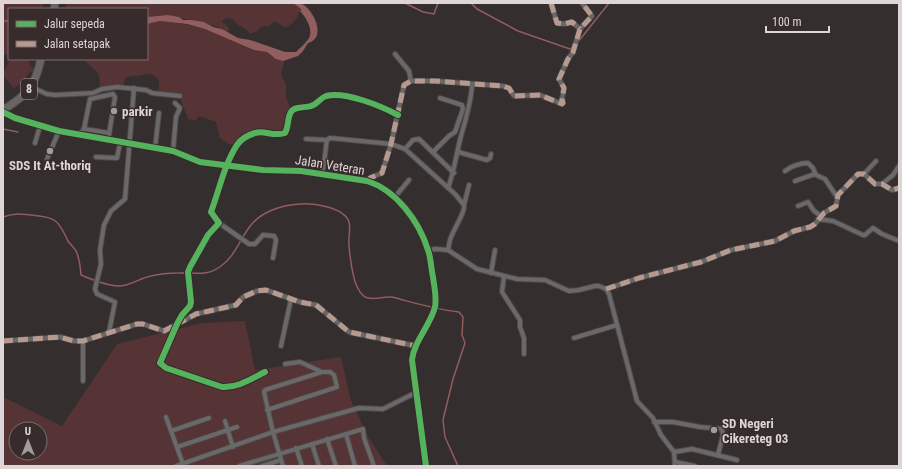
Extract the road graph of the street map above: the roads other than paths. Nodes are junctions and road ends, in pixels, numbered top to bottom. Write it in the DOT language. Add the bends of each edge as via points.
graph roads {
  1 [pos="551,3"];
  2 [pos="582,3"];
  3 [pos="580,29"];
  4 [pos="395,54"];
  5 [pos="41,60"];
  6 [pos="411,81"];
  7 [pos="472,85"];
  8 [pos="31,87"];
  9 [pos="134,88"];
  10 [pos="180,96"];
  11 [pos="440,98"];
  12 [pos="175,103"];
  13 [pos="3,111"];
  14 [pos="160,113"];
  15 [pos="398,114"];
  16 [pos="40,126"];
  17 [pos="84,129"];
  18 [pos="59,131"];
  19 [pos="109,133"];
  20 [pos="79,135"];
  21 [pos="306,139"];
  22 [pos="327,140"];
  23 [pos="108,141"];
  24 [pos="35,143"];
  25 [pos="120,143"];
  26 [pos="129,144"];
  27 [pos="391,144"];
  28 [pos="155,148"];
  29 [pos="406,149"];
  30 [pos="173,151"];
  31 [pos="433,152"];
  32 [pos="458,152"];
  33 [pos="491,154"];
  34 [pos="96,157"];
  35 [pos="47,159"];
  36 [pos="876,161"];
  37 [pos="227,165"];
  38 [pos="899,166"];
  39 [pos="785,171"];
  40 [pos="454,172"];
  41 [pos="322,173"];
  42 [pos="816,174"];
  43 [pos="864,174"];
  44 [pos="409,180"];
  45 [pos="367,181"];
  46 [pos="795,181"];
  47 [pos="882,184"];
  48 [pos="469,185"];
  49 [pos="448,188"];
  50 [pos="899,188"];
  51 [pos="837,197"];
  52 [pos="394,198"];
  53 [pos="464,205"];
  54 [pos="798,206"];
  55 [pos="819,217"];
  56 [pos="219,223"];
  57 [pos="899,241"];
  58 [pos="428,250"];
  59 [pos="448,250"];
  60 [pos="495,250"];
  61 [pos="273,258"];
  62 [pos="491,273"];
  63 [pos="504,276"];
  64 [pos="606,289"];
  65 [pos="290,299"];
  66 [pos="177,324"];
  67 [pos="617,325"];
  68 [pos="108,332"];
  69 [pos="574,338"];
  70 [pos="3,341"];
  71 [pos="83,341"];
  72 [pos="281,346"];
  73 [pos="416,346"];
  74 [pos="524,354"];
  75 [pos="285,364"];
  76 [pos="265,372"];
  77 [pos="322,372"];
  78 [pos="83,381"];
  79 [pos="415,393"];
  80 [pos="267,410"];
  81 [pos="166,418"];
  82 [pos="209,418"];
  83 [pos="225,421"];
  84 [pos="654,422"];
  85 [pos="237,427"];
  86 [pos="228,430"];
  87 [pos="171,431"];
  88 [pos="273,432"];
  89 [pos="346,434"];
  90 [pos="327,439"];
  91 [pos="312,444"];
  92 [pos="233,447"];
  93 [pos="177,448"];
  94 [pos="296,448"];
  95 [pos="674,452"];
  96 [pos="279,453"];
  97 [pos="718,455"];
  98 [pos="281,460"];
  99 [pos="737,460"];
  100 [pos="183,464"];
  101 [pos="675,464"];
  102 [pos="176,466"];
  103 [pos="239,466"];
  104 [pos="263,466"];
  105 [pos="283,466"];
  106 [pos="302,466"];
  107 [pos="319,466"];
  108 [pos="336,466"];
  109 [pos="355,466"];
  110 [pos="374,466"];
  111 [pos="426,466"];
  112 [pos="695,466"];
  1 -- 3 [label="street" via="557,23 572,22"];
  2 -- 3 [label="street" via="592,16"];
  3 -- 7 [label="street" via="573,52 559,79 564,88 562,104 540,95 514,96 507,87"];
  4 -- 6 [label="street" via="409,71"];
  5 -- 8 [label="highway, 8"];
  6 -- 7 [label="street"];
  6 -- 15 [label="street" via="404,85"];
  7 -- 32 [label="street"];
  8 -- 9 [label="street" via="55,95 93,93 117,87"];
  8 -- 13 [label="highway, 8"];
  9 -- 10 [label="street"];
  9 -- 26 [label="street"];
  11 -- 31 [label="street" via="462,105 462,109 455,132"];
  12 -- 30 [label="street" via="180,108 176,117"];
  13 -- 16 [label="street, Jalan Veteran"];
  14 -- 28 [label="street"];
  15 -- 27 [label="street"];
  15 -- 37 [label="street" via="345,96 324,96 312,106 290,112 285,132 276,135 257,132 244,138 237,145"];
  16 -- 18 [label="street, Jalan Veteran"];
  16 -- 24 [label="street"];
  17 -- 19 [label="street"];
  17 -- 19 [label="street" via="90,99 113,94 115,97"];
  17 -- 20 [label="street"];
  18 -- 20 [label="street, Jalan Veteran"];
  18 -- 35 [label="street"];
  19 -- 23 [label="street"];
  20 -- 23 [label="street, Jalan Veteran"];
  21 -- 22 [label="street"];
  22 -- 27 [label="street" via="334,138"];
  22 -- 41 [label="street"];
  23 -- 25 [label="street, Jalan Veteran"];
  25 -- 26 [label="street, Jalan Veteran"];
  25 -- 34 [label="street" via="117,158"];
  26 -- 28 [label="street, Jalan Veteran"];
  26 -- 68 [label="street" via="125,199 111,211 104,225 100,250 101,264 95,289 97,294 115,302"];
  27 -- 29 [label="street"];
  27 -- 45 [label="street" via="382,173"];
  28 -- 30 [label="street, Jalan Veteran"];
  29 -- 31 [label="street" via="413,140 419,139"];
  29 -- 49 [label="street"];
  30 -- 37 [label="street, Jalan Veteran" via="200,162"];
  31 -- 40 [label="street"];
  32 -- 33 [label="street" via="487,160"];
  32 -- 40 [label="street"];
  36 -- 43 [label="street"];
  37 -- 41 [label="street, Jalan Veteran"];
  37 -- 56 [label="street" via="211,212"];
  38 -- 47 [label="street"];
  39 -- 42 [label="street" via="806,162"];
  40 -- 49 [label="street"];
  41 -- 45 [label="street, Jalan Veteran"];
  42 -- 46 [label="street"];
  42 -- 51 [label="street" via="825,179"];
  43 -- 47 [label="street" via="872,182"];
  43 -- 51 [label="street" via="855,176"];
  44 -- 52 [label="street"];
  45 -- 52 [label="street, Jalan Veteran" via="381,187"];
  47 -- 50 [label="street" via="890,189"];
  48 -- 53 [label="street"];
  49 -- 53 [label="street"];
  51 -- 55 [label="street" via="836,206"];
  52 -- 58 [label="street, Jalan Veteran" via="418,226"];
  53 -- 59 [label="street" via="464,211 456,224"];
  54 -- 55 [label="street" via="808,202"];
  55 -- 57 [label="street" via="863,235 873,228"];
  55 -- 64 [label="street" via="810,227 794,231 775,241 731,250 701,262"];
  56 -- 61 [label="street" via="250,244 255,244 263,235 274,236 276,240"];
  56 -- 66 [label="street" via="208,235 190,267 188,272 191,302"];
  58 -- 59 [label="street"];
  58 -- 73 [label="street, Jalan Veteran" via="435,306"];
  59 -- 62 [label="street" via="470,266"];
  60 -- 62 [label="street"];
  62 -- 63 [label="street"];
  63 -- 64 [label="street" via="545,280 570,291 595,286"];
  63 -- 74 [label="street" via="502,292 520,320"];
  64 -- 67 [label="street"];
  65 -- 66 [label="street" via="262,290 243,297 236,305 196,314"];
  65 -- 72 [label="street"];
  65 -- 73 [label="street" via="320,307 349,332"];
  66 -- 68 [label="street" via="164,331 137,324"];
  66 -- 76 [label="street" via="160,363 162,366 222,387 235,387"];
  67 -- 69 [label="street"];
  67 -- 84 [label="street" via="637,400"];
  68 -- 71 [label="street"];
  70 -- 71 [label="street" via="60,337"];
  71 -- 78 [label="street"];
  73 -- 79 [label="street, Jalan Veteran" via="412,355"];
  75 -- 77 [label="street" via="300,362"];
  77 -- 80 [label="street" via="265,390 263,394"];
  77 -- 80 [label="street" via="334,375 336,388"];
  79 -- 88 [label="street" via="383,409 362,407"];
  79 -- 111 [label="street, Jalan Veteran"];
  80 -- 88 [label="street"];
  81 -- 87 [label="street"];
  82 -- 87 [label="street"];
  83 -- 86 [label="street"];
  84 -- 95 [label="street"];
  84 -- 97 [label="street" via="722,429"];
  85 -- 86 [label="street"];
  86 -- 92 [label="street"];
  86 -- 93 [label="street"];
  87 -- 93 [label="street"];
  88 -- 92 [label="street"];
  88 -- 96 [label="street"];
  89 -- 90 [label="street"];
  89 -- 109 [label="street"];
  89 -- 110 [label="street" via="363,429"];
  90 -- 91 [label="street"];
  90 -- 108 [label="street"];
  91 -- 94 [label="street"];
  91 -- 107 [label="street"];
  92 -- 100 [label="street"];
  93 -- 100 [label="street"];
  94 -- 96 [label="street"];
  94 -- 106 [label="street"];
  95 -- 97 [label="street" via="692,449"];
  95 -- 101 [label="street"];
  96 -- 98 [label="street"];
  96 -- 103 [label="street"];
  97 -- 99 [label="street"];
  98 -- 104 [label="street"];
  98 -- 105 [label="street"];
  100 -- 102 [label="street"];
  101 -- 112 [label="street"];
}
